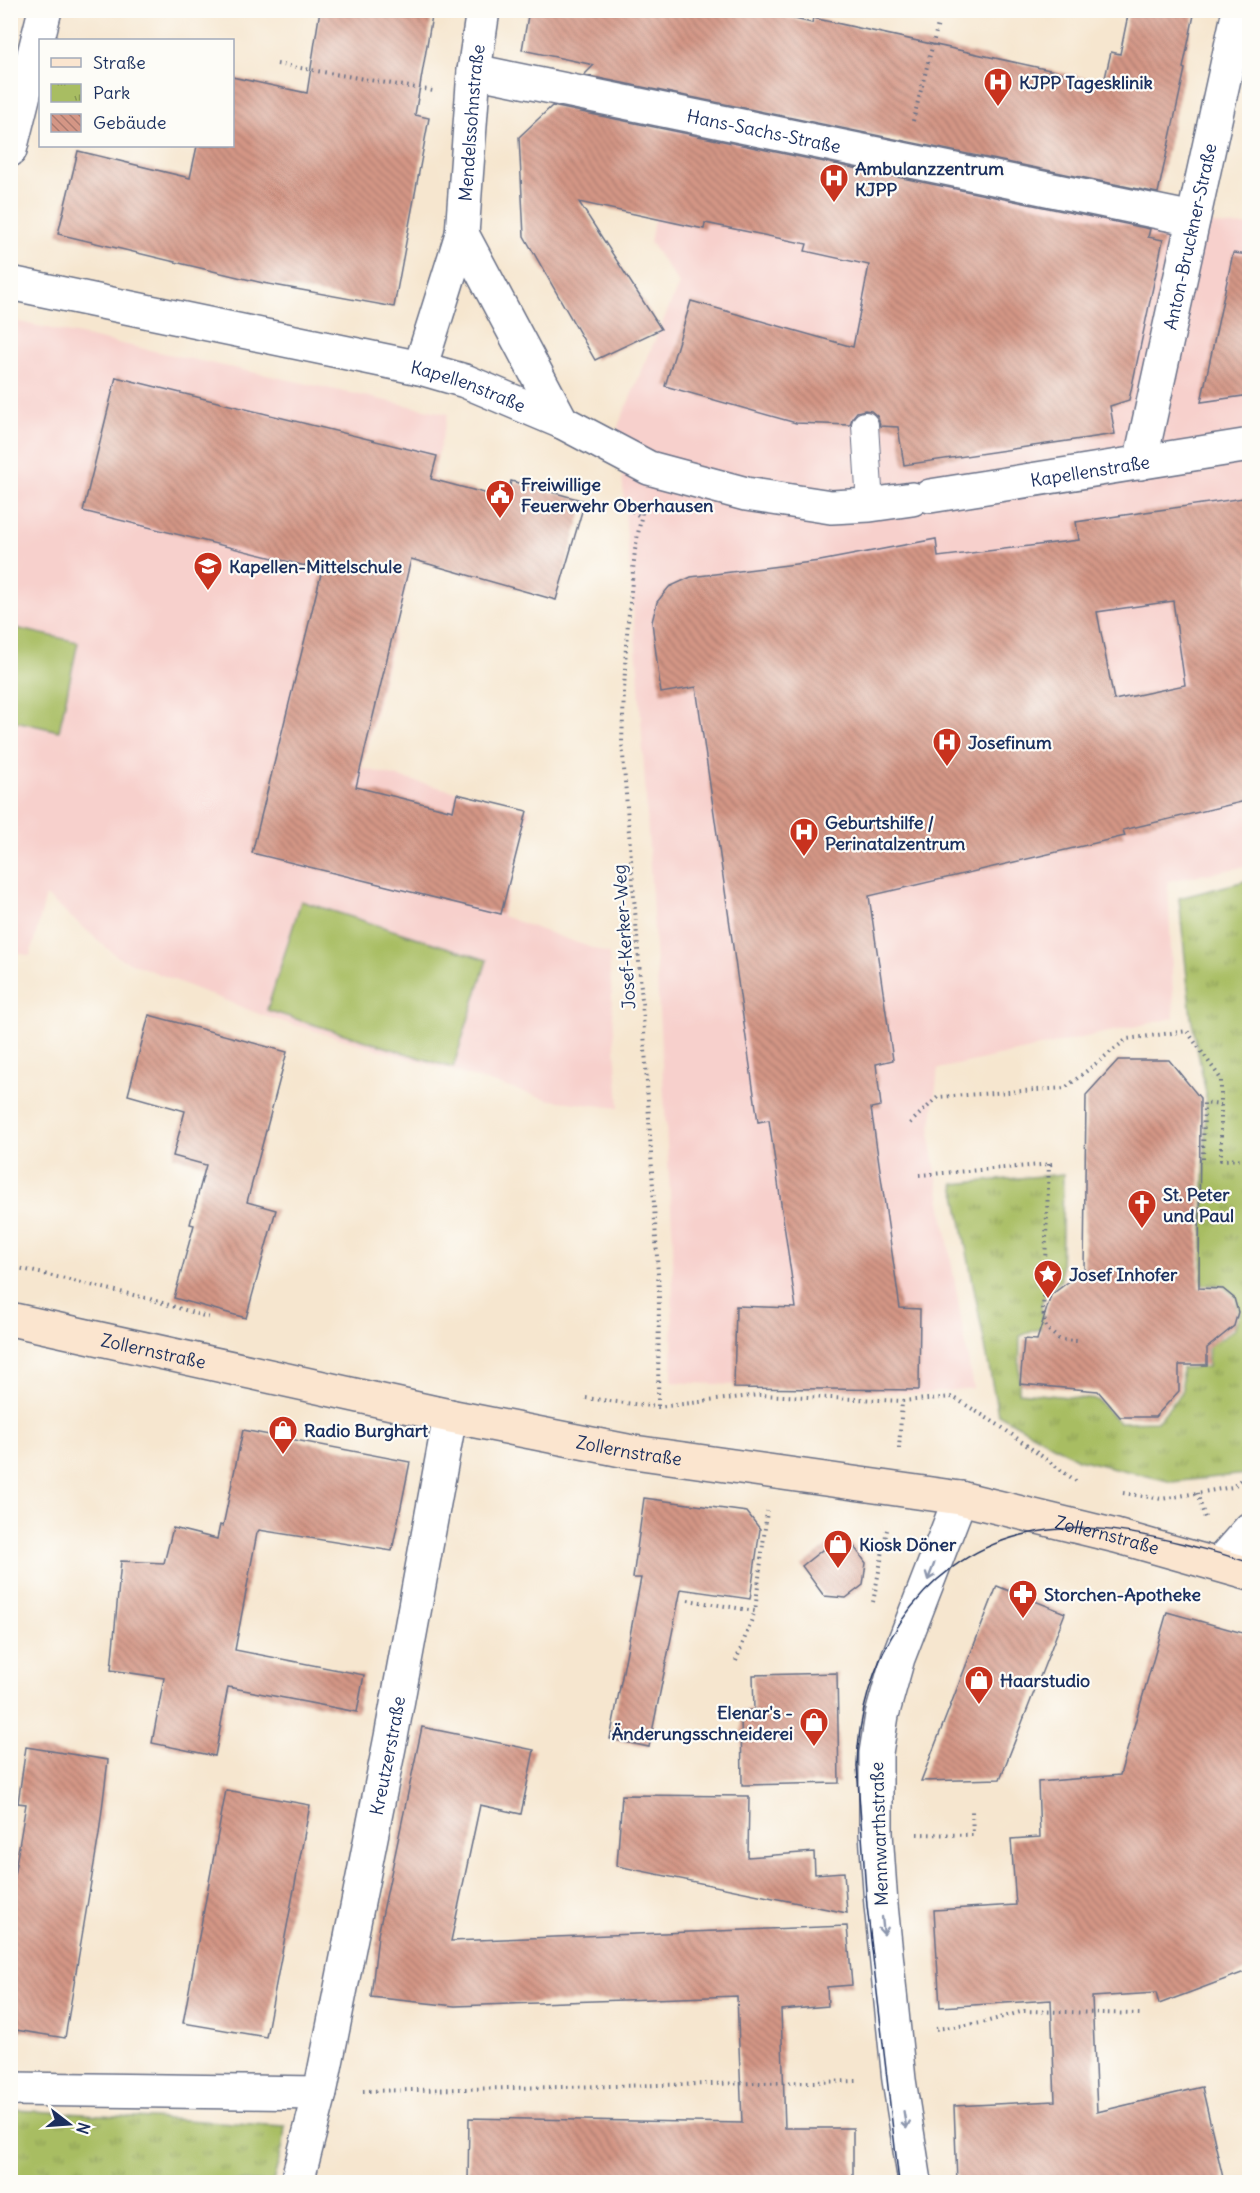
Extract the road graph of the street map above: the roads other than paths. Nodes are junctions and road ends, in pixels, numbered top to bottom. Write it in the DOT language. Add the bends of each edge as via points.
graph roads {
  1 [pos="45,10"];
  2 [pos="483,10"];
  3 [pos="1239,10"];
  4 [pos="473,85"];
  5 [pos="10,150"];
  6 [pos="1193,219"];
  7 [pos="462,234"];
  8 [pos="10,283"];
  9 [pos="420,368"];
  10 [pos="562,422"];
  11 [pos="865,425"];
  12 [pos="1250,445"];
  13 [pos="1140,463"];
  14 [pos="870,505"];
  15 [pos="10,1319"];
  16 [pos="450,1416"];
  17 [pos="960,1498"];
  18 [pos="1250,1529"];
  19 [pos="1234,1569"];
  20 [pos="10,2089"];
  21 [pos="320,2092"];
  22 [pos="297,2182"];
  23 [pos="915,2182"];
  1 -- 5 [label="street"];
  2 -- 4 [label="street, Mendelssohnstraße"];
  3 -- 6 [label="street, Anton-Bruckner-Straße"];
  4 -- 6 [label="street, Hans-Sachs-Straße" via="903,159"];
  4 -- 7 [label="street, Mendelssohnstraße"];
  6 -- 13 [label="street, Anton-Bruckner-Straße"];
  7 -- 9 [label="street, Mendelssohnstraße"];
  7 -- 10 [label="street"];
  8 -- 9 [label="street, Kapellenstraße"];
  9 -- 10 [label="street, Kapellenstraße" via="465,381"];
  10 -- 14 [label="street, Kapellenstraße" via="649,468 746,494 831,507"];
  11 -- 14 [label="lane"];
  12 -- 13 [label="street, Kapellenstraße"];
  13 -- 14 [label="street, Kapellenstraße"];
  15 -- 16 [label="street, Zollernstraße"];
  16 -- 17 [label="street, Zollernstraße" via="627,1451"];
  16 -- 21 [label="street, Kreutzerstraße"];
  17 -- 19 [label="street, Zollernstraße"];
  17 -- 23 [label="street, Mennwarthstraße, one-way" via="898,1658 876,1753 876,1833 894,2035"];
  18 -- 19 [label="street"];
  20 -- 21 [label="street"];
  21 -- 22 [label="street, Kreutzerstraße"];
}
